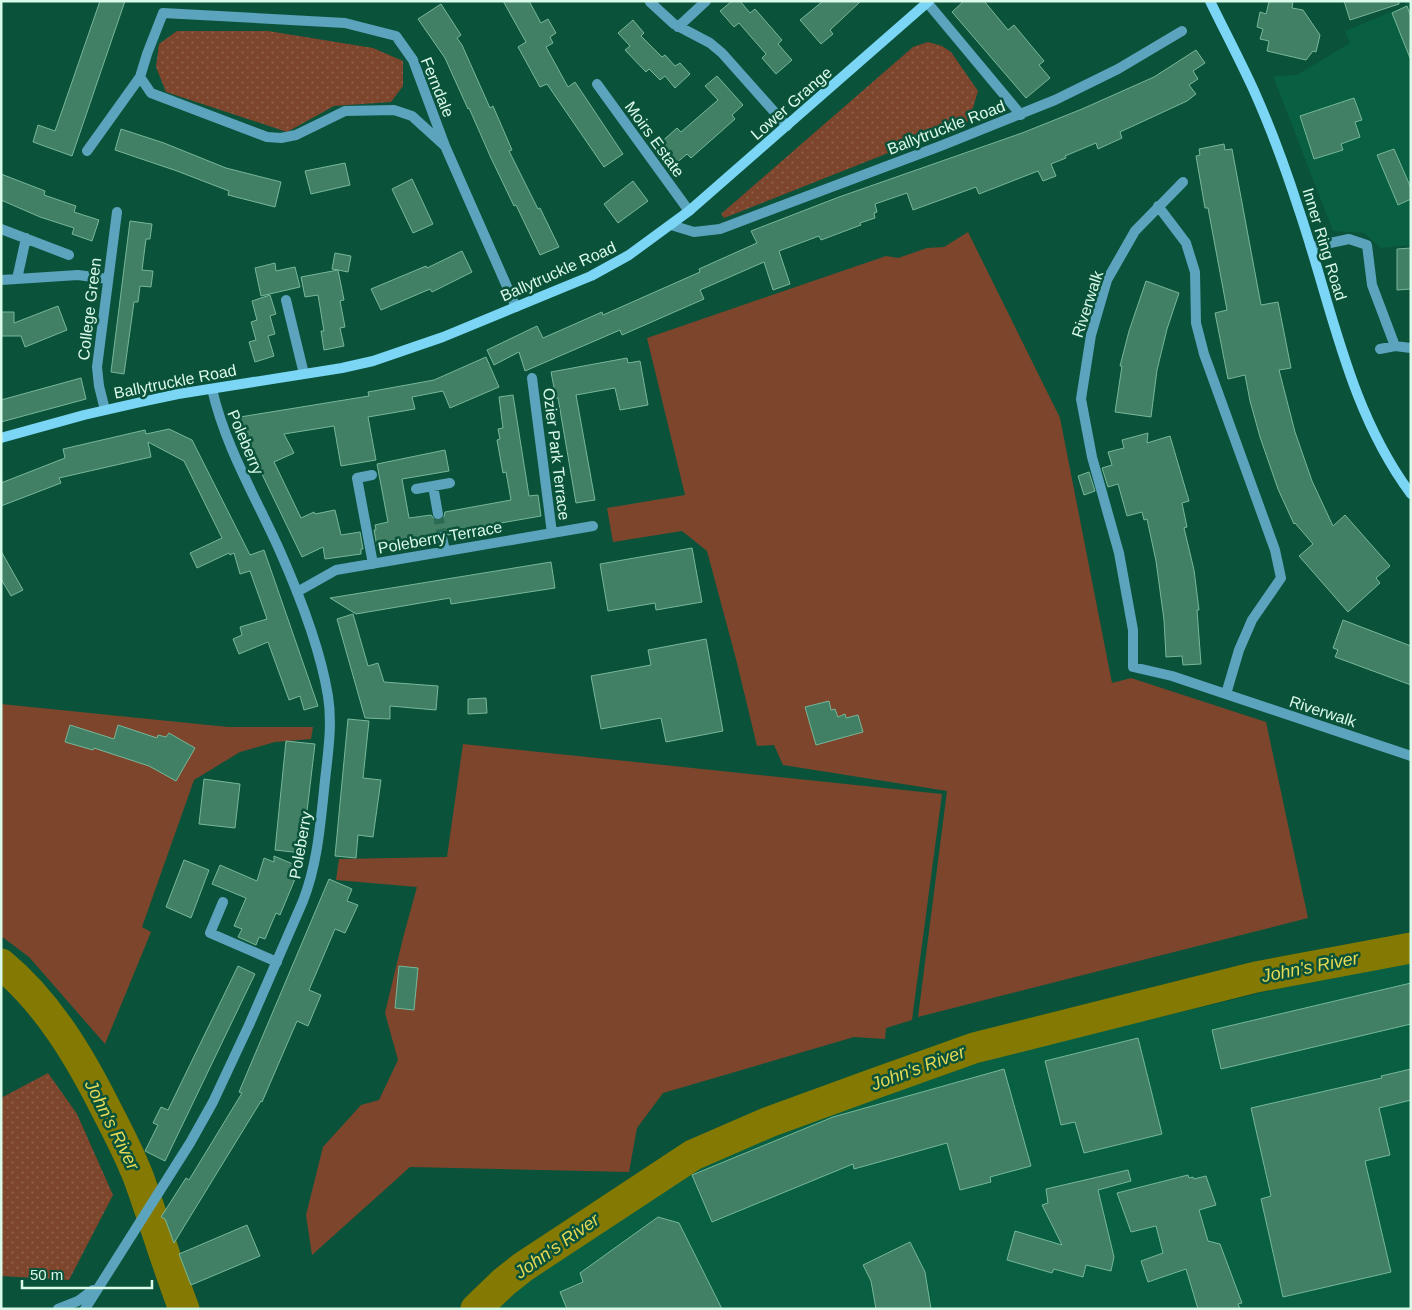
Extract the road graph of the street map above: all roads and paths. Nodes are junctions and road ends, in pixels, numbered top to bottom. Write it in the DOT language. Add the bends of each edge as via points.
graph roads {
  1 [pos="165,1"];
  2 [pos="706,1"];
  3 [pos="1210,1"];
  4 [pos="650,2"];
  5 [pos="927,2"];
  6 [pos="163,13"];
  7 [pos="678,27"];
  8 [pos="1182,31"];
  9 [pos="140,78"];
  10 [pos="597,84"];
  11 [pos="1020,115"];
  12 [pos="787,126"];
  13 [pos="445,146"];
  14 [pos="87,151"];
  15 [pos="1183,182"];
  16 [pos="1158,206"];
  17 [pos="689,211"];
  18 [pos="117,212"];
  19 [pos="671,225"];
  20 [pos="1,229"];
  21 [pos="26,238"];
  22 [pos="1311,247"];
  23 [pos="69,255"];
  24 [pos="17,279"];
  25 [pos="108,279"];
  26 [pos="1,280"];
  27 [pos="286,300"];
  28 [pos="516,307"];
  29 [pos="1395,346"];
  30 [pos="1411,348"];
  31 [pos="1380,349"];
  32 [pos="304,374"];
  33 [pos="532,378"];
  34 [pos="212,389"];
  35 [pos="105,410"];
  36 [pos="1,438"];
  37 [pos="372,475"];
  38 [pos="450,483"];
  39 [pos="433,486"];
  40 [pos="416,489"];
  41 [pos="1411,494"];
  42 [pos="438,514"];
  43 [pos="593,526"];
  44 [pos="552,533"];
  45 [pos="442,537"];
  46 [pos="444,551"];
  47 [pos="372,564"];
  48 [pos="297,592"];
  49 [pos="1226,694"];
  50 [pos="1411,756"];
  51 [pos="223,902"];
  52 [pos="277,962"];
  53 [pos="103,1278"];
  54 [pos="58,1309"];
  55 [pos="85,1309"];
  1 -- 6 [label="street"];
  2 -- 7 [label="street"];
  3 -- 22 [label="main road, Inner Ring Road" via="1270,128"];
  4 -- 7 [label="street"];
  5 -- 11 [label="street"];
  5 -- 12 [label="main road, Lower Grange"];
  6 -- 9 [label="street"];
  6 -- 13 [label="street, Ferndale" via="345,23 396,36 413,60"];
  7 -- 12 [label="street" via="710,43 722,53"];
  8 -- 11 [label="street, Ballytruckle Road" via="1095,81"];
  9 -- 13 [label="street, Ferndale" via="150,94 267,137 296,134 345,111 394,110 412,116"];
  9 -- 14 [label="street"];
  10 -- 17 [label="street, Moirs Estate"];
  11 -- 19 [label="street, Ballytruckle Road" via="720,229 694,232"];
  12 -- 17 [label="main road, Lower Grange"];
  13 -- 28 [label="street, Ferndale"];
  15 -- 16 [label="street, Riverwalk"];
  16 -- 49 [label="street" via="1186,243 1195,272 1196,323 1204,354 1275,550 1281,578 1252,620"];
  16 -- 49 [label="street, Riverwalk" via="1135,231 1108,280 1091,335 1081,399 1092,457 1119,553 1133,630 1133,667"];
  17 -- 19 [label="main road, Lower Grange"];
  18 -- 25 [label="street, College Green"];
  19 -- 28 [label="main road, Ballytruckle Road" via="608,267"];
  20 -- 21 [label="street"];
  21 -- 23 [label="street"];
  21 -- 24 [label="street"];
  22 -- 29 [label="street" via="1349,239 1367,245 1372,285"];
  22 -- 41 [label="main road, Inner Ring Road" via="1354,389 1379,443"];
  24 -- 25 [label="street" via="78,275"];
  24 -- 26 [label="street"];
  25 -- 35 [label="street, College Green" via="97,367"];
  27 -- 32 [label="street"];
  28 -- 32 [label="main road, Ballytruckle Road" via="392,355 360,365"];
  29 -- 30 [label="street"];
  29 -- 31 [label="street"];
  32 -- 34 [label="main road, Ballytruckle Road"];
  33 -- 44 [label="street, Ozier Park Terrace"];
  34 -- 35 [label="main road, Ballytruckle Road"];
  34 -- 48 [label="street, Poleberry" via="225,434"];
  35 -- 36 [label="main road, Ballytruckle Road"];
  37 -- 47 [label="street" via="357,478"];
  38 -- 39 [label="street"];
  39 -- 40 [label="street"];
  39 -- 42 [label="street"];
  43 -- 44 [label="street, Poleberry Terrace"];
  44 -- 46 [label="street, Poleberry Terrace"];
  45 -- 46 [label="street"];
  46 -- 47 [label="street, Poleberry Terrace"];
  47 -- 48 [label="street, Poleberry Terrace" via="336,570"];
  48 -- 52 [label="street, Poleberry" via="326,686 329,729 313,870"];
  49 -- 50 [label="street, Riverwalk"];
  51 -- 52 [label="street" via="210,933"];
  52 -- 53 [label="street, Poleberry" via="202,1122"];
  53 -- 54 [label="street, Poleberry" via="84,1297"];
  53 -- 55 [label="street, Poleberry"];
}
